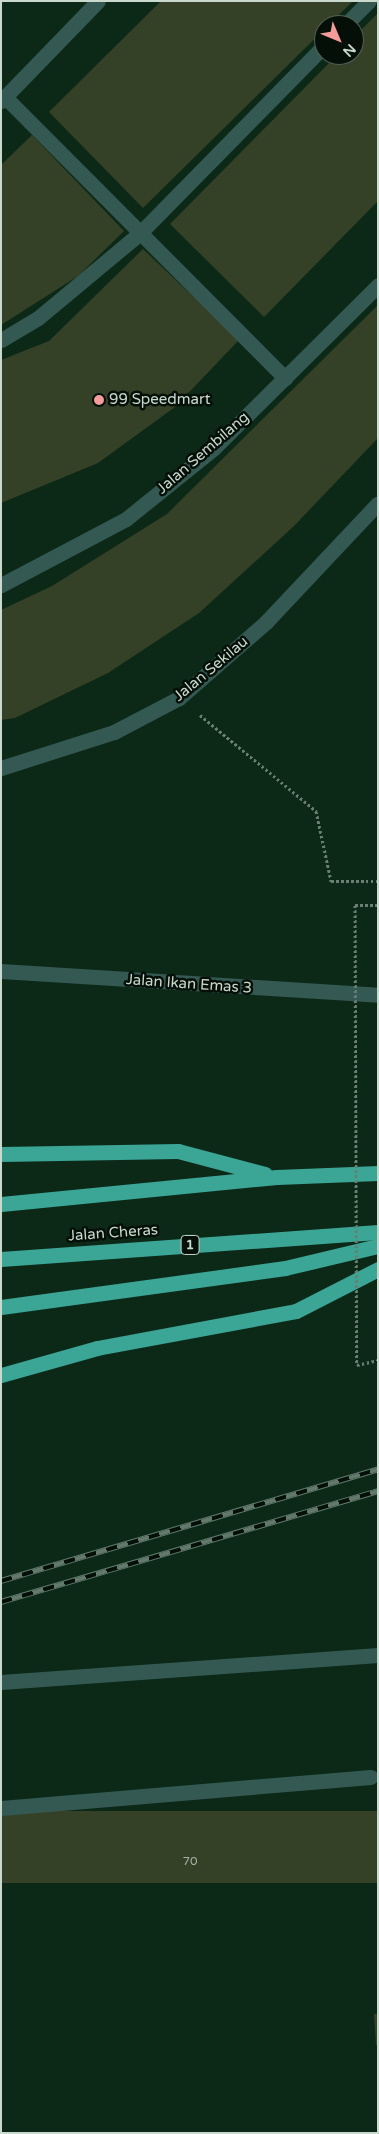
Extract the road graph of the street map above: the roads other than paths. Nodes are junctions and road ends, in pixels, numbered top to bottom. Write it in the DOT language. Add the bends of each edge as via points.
graph roads {
  1 [pos="98,1"];
  2 [pos="369,1"];
  3 [pos="355,15"];
  4 [pos="314,56"];
  5 [pos="3,99"];
  6 [pos="140,233"];
  7 [pos="378,285"];
  8 [pos="1,340"];
  9 [pos="285,378"];
  10 [pos="378,503"];
  11 [pos="1,585"];
  12 [pos="1,768"];
  13 [pos="1,970"];
  14 [pos="378,995"];
  15 [pos="1,1154"];
  16 [pos="378,1173"];
  17 [pos="277,1177"];
  18 [pos="1,1204"];
  19 [pos="378,1232"];
  20 [pos="378,1246"];
  21 [pos="1,1259"];
  22 [pos="378,1269"];
  23 [pos="1,1307"];
  24 [pos="1,1375"];
  25 [pos="378,1655"];
  26 [pos="1,1682"];
  27 [pos="371,1777"];
  28 [pos="1,1808"];
  1 -- 5 [label="street"];
  2 -- 3 [label="street"];
  4 -- 6 [label="street"];
  5 -- 6 [label="street"];
  6 -- 8 [label="street" via="38,318"];
  6 -- 9 [label="street"];
  7 -- 9 [label="street, Jalan Sembilang"];
  9 -- 11 [label="street, Jalan Sembilang" via="214,448 126,520"];
  10 -- 12 [label="street, Jalan Sekilau" via="266,622 179,698 114,732"];
  13 -- 14 [label="street, Jalan Ikan Emas 3"];
  15 -- 17 [label="highway" via="178,1151"];
  16 -- 17 [label="highway"];
  17 -- 18 [label="highway"];
  19 -- 21 [label="highway, Jalan Cheras / 1"];
  20 -- 23 [label="highway" via="285,1268"];
  22 -- 24 [label="highway" via="296,1311 97,1348"];
  25 -- 26 [label="street"];
  27 -- 28 [label="street"];
}
